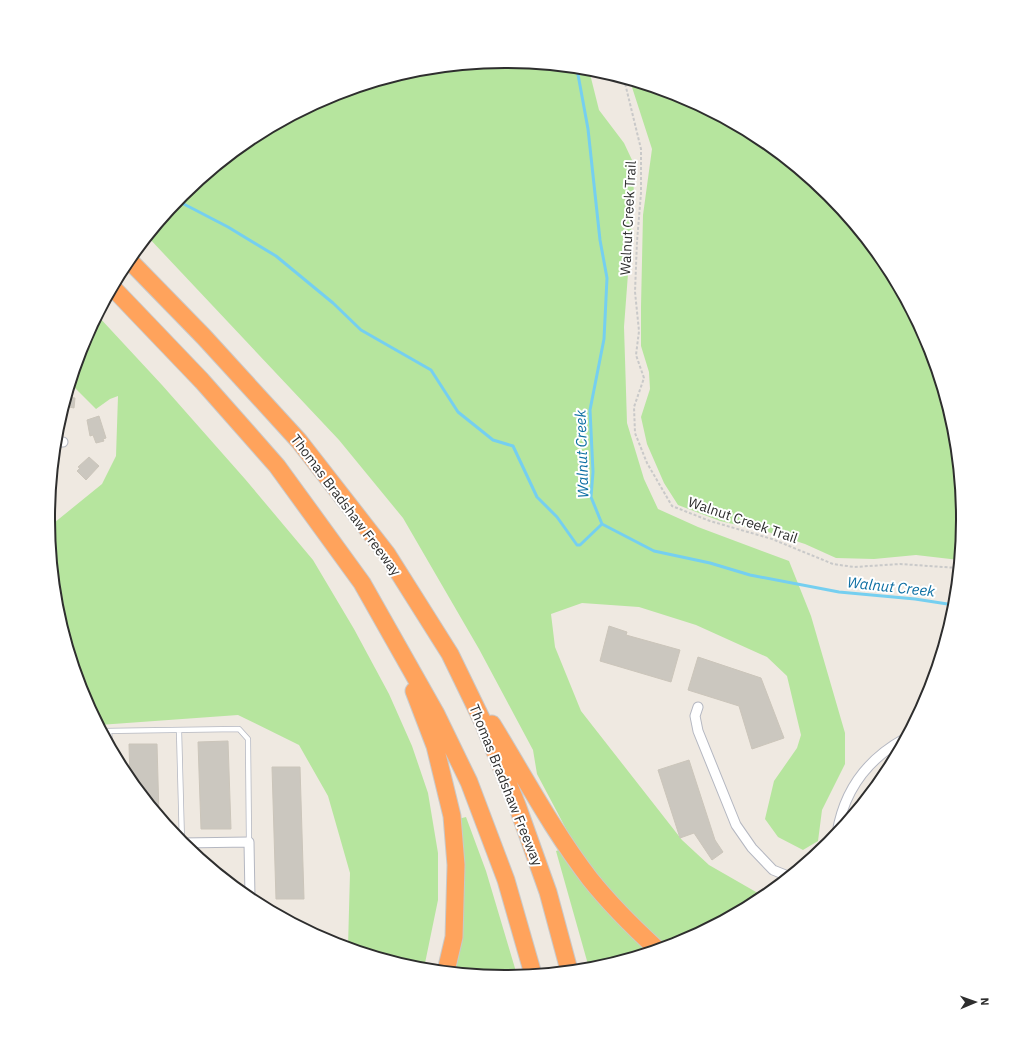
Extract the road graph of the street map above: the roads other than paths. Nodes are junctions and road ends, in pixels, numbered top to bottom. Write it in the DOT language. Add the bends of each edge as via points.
graph roads {
  1 [pos="134,265"];
  2 [pos="116,292"];
  3 [pos="392,633"];
  4 [pos="450,654"];
  5 [pos="698,707"];
  6 [pos="179,730"];
  7 [pos="109,731"];
  8 [pos="896,745"];
  9 [pos="838,822"];
  10 [pos="183,833"];
  11 [pos="249,842"];
  12 [pos="192,843"];
  13 [pos="783,874"];
  14 [pos="250,890"];
  15 [pos="653,945"];
  16 [pos="568,965"];
  17 [pos="447,966"];
  18 [pos="532,969"];
  1 -- 4 [label="highway, Thomas Bradshaw Freeway" via="299,441 387,554"];
  2 -- 3 [label="highway" via="202,381 277,466 362,584"];
  3 -- 17 [label="highway" via="435,746 452,816 456,865 454,937"];
  3 -- 18 [label="highway" via="469,782 506,880"];
  4 -- 15 [label="highway" via="558,831 590,878 625,919"];
  4 -- 16 [label="highway, Thomas Bradshaw Freeway" via="482,720 517,805 548,892"];
  5 -- 13 [label="street" via="695,716 698,731 736,825 752,848 774,870"];
  6 -- 7 [label="lane"];
  6 -- 10 [label="lane"];
  6 -- 11 [label="lane" via="239,729 248,739"];
  8 -- 9 [label="street" via="863,770 849,792"];
  11 -- 12 [label="street"];
  11 -- 14 [label="street"];
}
